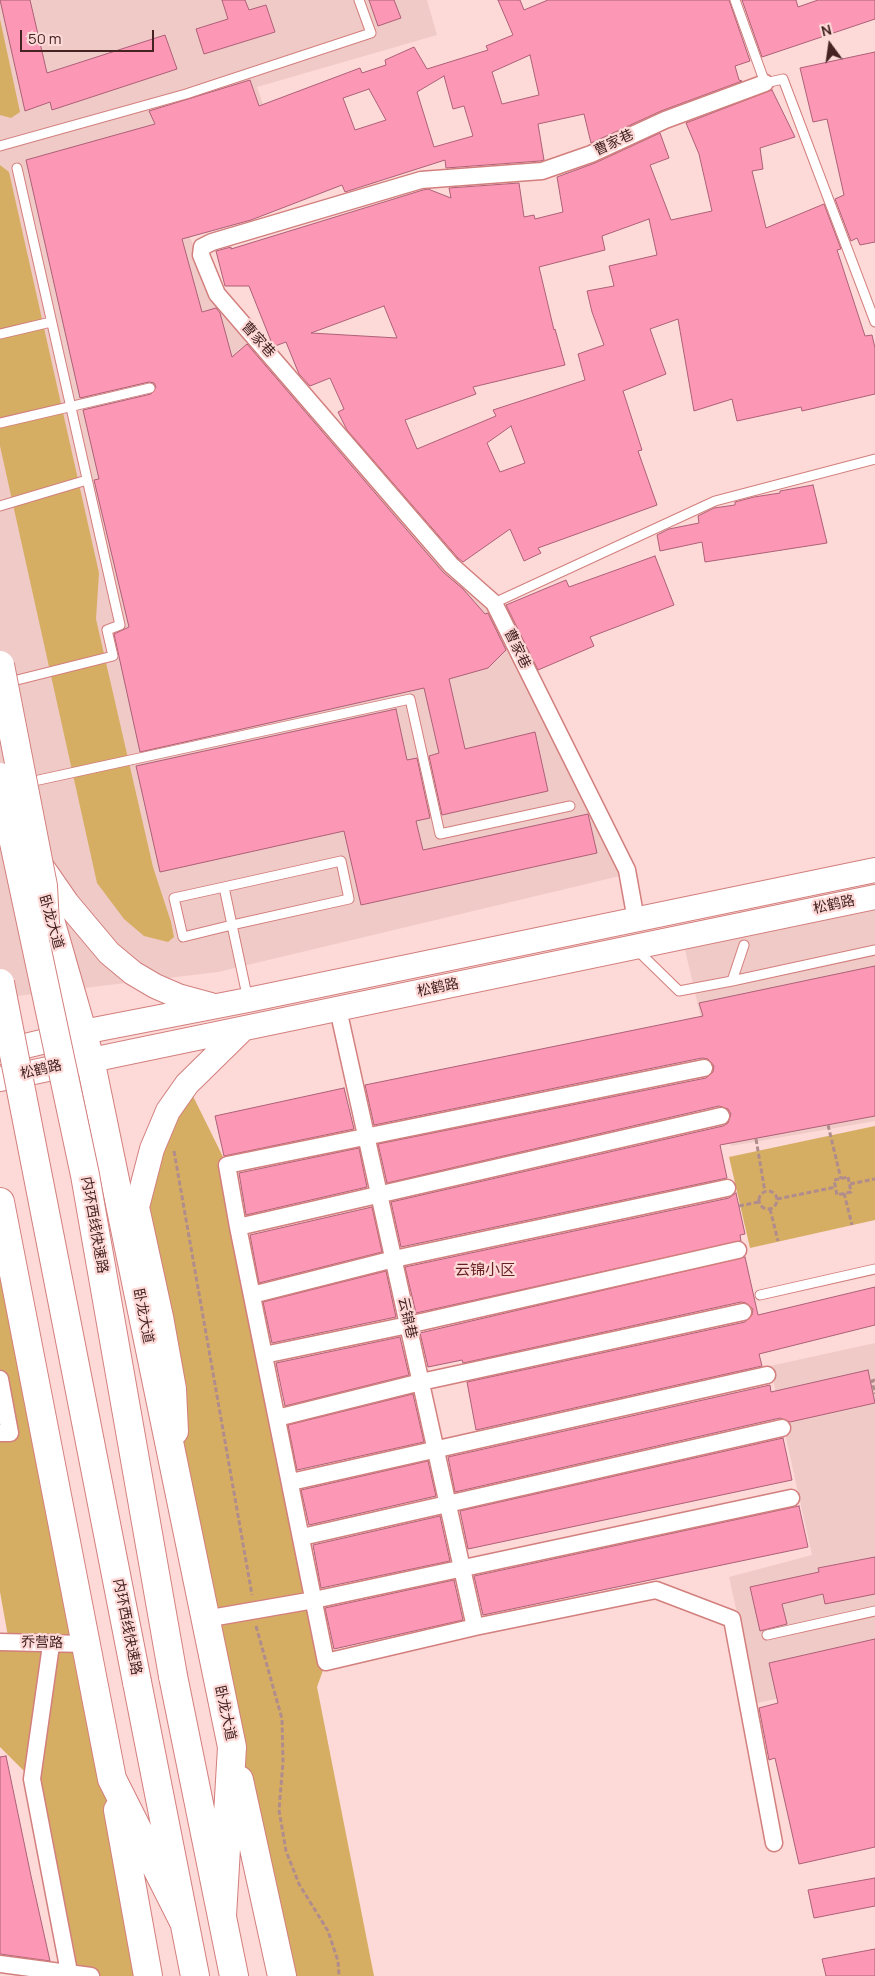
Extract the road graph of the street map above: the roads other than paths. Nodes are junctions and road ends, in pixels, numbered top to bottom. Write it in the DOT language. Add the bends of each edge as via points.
graph roads {
  1 [pos="359,0"];
  2 [pos="735,0"];
  3 [pos="765,83"];
  4 [pos="0,146"];
  5 [pos="17,168"];
  6 [pos="51,322"];
  7 [pos="875,322"];
  8 [pos="0,334"];
  9 [pos="150,388"];
  10 [pos="70,406"];
  11 [pos="0,423"];
  12 [pos="875,458"];
  13 [pos="87,480"];
  14 [pos="0,506"];
  15 [pos="494,603"];
  16 [pos="0,665"];
  17 [pos="0,684"];
  18 [pos="0,724"];
  19 [pos="9,789"];
  20 [pos="570,806"];
  21 [pos="875,870"];
  22 [pos="224,887"];
  23 [pos="875,897"];
  24 [pos="636,920"];
  25 [pos="232,925"];
  26 [pos="744,945"];
  27 [pos="634,947"];
  28 [pos="875,950"];
  29 [pos="732,981"];
  30 [pos="0,983"];
  31 [pos="248,1000"];
  32 [pos="218,1006"];
  33 [pos="338,1009"];
  34 [pos="242,1030"];
  35 [pos="83,1032"];
  36 [pos="0,1052"];
  37 [pos="0,1056"];
  38 [pos="90,1059"];
  39 [pos="704,1068"];
  40 [pos="0,1079"];
  41 [pos="721,1116"];
  42 [pos="367,1137"];
  43 [pos="85,1175"];
  44 [pos="41,1184"];
  45 [pos="727,1188"];
  46 [pos="379,1194"];
  47 [pos="0,1202"];
  48 [pos="238,1227"];
  49 [pos="738,1250"];
  50 [pos="0,1254"];
  51 [pos="394,1259"];
  52 [pos="875,1269"];
  53 [pos="252,1295"];
  54 [pos="760,1295"];
  55 [pos="743,1312"];
  56 [pos="24,1322"];
  57 [pos="408,1325"];
  58 [pos="264,1355"];
  59 [pos="767,1374"];
  60 [pos="0,1380"];
  61 [pos="421,1382"];
  62 [pos="278,1418"];
  63 [pos="782,1428"];
  64 [pos="0,1433"];
  65 [pos="436,1448"];
  66 [pos="291,1482"];
  67 [pos="178,1491"];
  68 [pos="791,1498"];
  69 [pos="448,1503"];
  70 [pos="302,1537"];
  71 [pos="462,1568"];
  72 [pos="314,1600"];
  73 [pos="875,1611"];
  74 [pos="205,1619"];
  75 [pos="475,1627"];
  76 [pos="767,1635"];
  77 [pos="0,1642"];
  78 [pos="85,1644"];
  79 [pos="51,1645"];
  80 [pos="173,1676"];
  81 [pos="232,1747"];
  82 [pos="112,1779"];
  83 [pos="774,1843"];
  84 [pos="222,1916"];
  85 [pos="184,1922"];
  86 [pos="0,1964"];
  87 [pos="70,1972"];
  88 [pos="91,1976"];
  89 [pos="148,1976"];
  90 [pos="195,1976"];
  91 [pos="234,1976"];
  92 [pos="282,1976"];
  1 -- 4 [label="lane" via="371,33 186,94"];
  2 -- 3 [label="lane"];
  3 -- 7 [label="lane" via="783,78"];
  3 -- 15 [label="street, 曹家巷" via="542,171 421,180 202,247 201,255 217,294 450,565"];
  5 -- 6 [label="lane"];
  6 -- 8 [label="lane"];
  6 -- 10 [label="lane"];
  9 -- 10 [label="lane"];
  10 -- 11 [label="lane"];
  10 -- 13 [label="lane"];
  12 -- 15 [label="lane" via="715,500"];
  13 -- 14 [label="lane"];
  13 -- 17 [label="lane" via="120,625 106,630 113,656"];
  15 -- 24 [label="street, 曹家巷" via="627,870"];
  16 -- 43 [label="highway, bridge" via="43,886 50,1018"];
  18 -- 19 [label="highway, 卧龙大道"];
  19 -- 20 [label="lane" via="410,699 440,834"];
  19 -- 32 [label="main road" via="27,845 67,903 109,953 155,986 178,996"];
  19 -- 35 [label="highway, 卧龙大道"];
  19 -- 43 [label="highway, 内环西线快速路, bridge"];
  21 -- 24 [label="main road, 松鹤路"];
  22 -- 25 [label="lane"];
  22 -- 25 [label="lane" via="174,898 182,937"];
  22 -- 25 [label="lane" via="341,861 349,899"];
  23 -- 27 [label="main road, 松鹤路"];
  24 -- 31 [label="main road, 松鹤路"];
  25 -- 31 [label="lane"];
  26 -- 29 [label="lane"];
  27 -- 29 [label="lane" via="679,991"];
  27 -- 33 [label="main road, 松鹤路"];
  28 -- 29 [label="lane"];
  30 -- 44 [label="highway, 内环西线快速路, bridge"];
  31 -- 32 [label="main road, 松鹤路"];
  32 -- 35 [label="main road, 松鹤路"];
  33 -- 34 [label="main road, 松鹤路"];
  33 -- 42 [label="street, 云锦巷"];
  34 -- 38 [label="main road, 松鹤路"];
  34 -- 67 [label="main road" via="187,1084 168,1110 152,1149 137,1207 174,1389"];
  35 -- 36 [label="main road, 松鹤路"];
  35 -- 38 [label="highway, 卧龙大道"];
  37 -- 44 [label="highway, bridge"];
  38 -- 40 [label="main road, 松鹤路"];
  38 -- 67 [label="highway, 卧龙大道"];
  39 -- 42 [label="street"];
  41 -- 46 [label="street"];
  42 -- 46 [label="street, 云锦巷"];
  42 -- 48 [label="street" via="227,1165"];
  43 -- 80 [label="highway, 内环西线快速路, bridge"];
  44 -- 85 [label="highway, 内环西线快速路, bridge"];
  45 -- 51 [label="street"];
  46 -- 48 [label="street"];
  46 -- 51 [label="street, 云锦巷"];
  47 -- 56 [label="highway"];
  48 -- 53 [label="street"];
  49 -- 57 [label="street"];
  50 -- 56 [label="main road"];
  51 -- 53 [label="street"];
  51 -- 57 [label="street, 云锦巷"];
  52 -- 54 [label="lane"];
  53 -- 58 [label="street"];
  55 -- 61 [label="street"];
  56 -- 78 [label="highway"];
  57 -- 58 [label="street"];
  57 -- 61 [label="street, 云锦巷"];
  58 -- 62 [label="street"];
  59 -- 65 [label="street"];
  60 -- 64 [label="street" via="10,1433"];
  61 -- 62 [label="street"];
  61 -- 65 [label="street, 云锦巷"];
  62 -- 66 [label="street"];
  63 -- 69 [label="street"];
  65 -- 66 [label="street"];
  65 -- 69 [label="street, 云锦巷"];
  66 -- 70 [label="street"];
  67 -- 74 [label="highway, 卧龙大道"];
  68 -- 71 [label="street"];
  69 -- 70 [label="street"];
  69 -- 71 [label="street, 云锦巷"];
  70 -- 72 [label="street"];
  71 -- 72 [label="street"];
  71 -- 75 [label="street, 云锦巷"];
  72 -- 74 [label="street"];
  72 -- 75 [label="street" via="326,1662"];
  73 -- 76 [label="lane"];
  74 -- 81 [label="highway, 卧龙大道"];
  75 -- 83 [label="street" via="656,1590 732,1619"];
  77 -- 79 [label="street, 乔营路"];
  78 -- 79 [label="street, 乔营路"];
  78 -- 82 [label="highway"];
  79 -- 87 [label="street" via="32,1779"];
  80 -- 84 [label="highway, 卧龙大道"];
  81 -- 84 [label="highway, 卧龙大道"];
  81 -- 92 [label="highway"];
  82 -- 85 [label="highway"];
  82 -- 89 [label="highway"];
  84 -- 91 [label="highway, 卧龙大道"];
  85 -- 90 [label="highway"];
  86 -- 87 [label="street"];
  87 -- 88 [label="street"];
}
